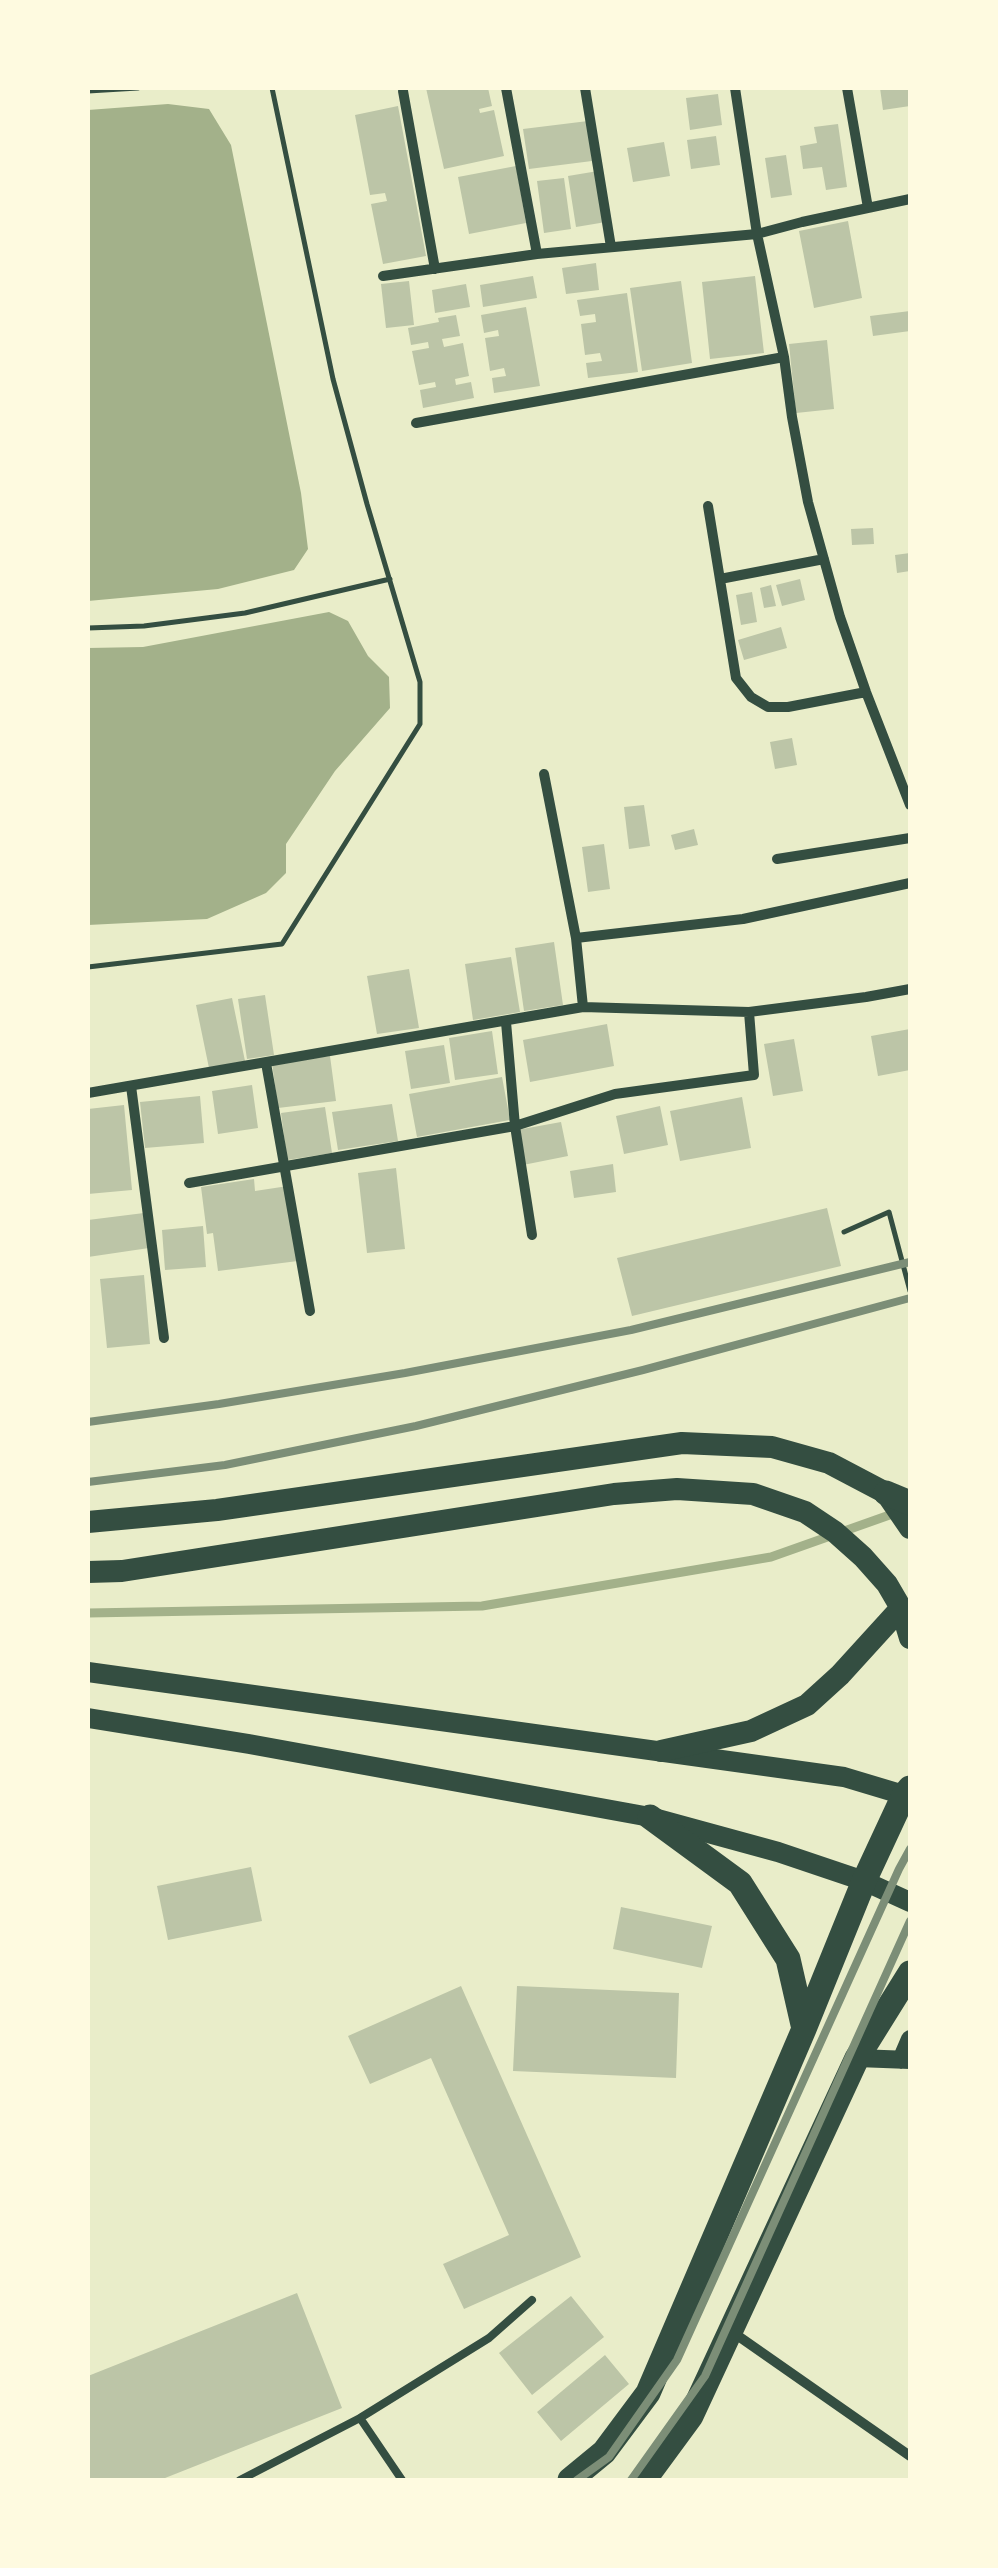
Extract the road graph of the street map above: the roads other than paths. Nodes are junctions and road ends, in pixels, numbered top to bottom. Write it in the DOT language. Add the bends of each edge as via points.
graph roads {
  1 [pos="506,88"];
  2 [pos="585,88"];
  3 [pos="736,88"];
  4 [pos="847,88"];
  5 [pos="403,91"];
  6 [pos="910,199"];
  7 [pos="868,208"];
  8 [pos="757,234"];
  9 [pos="610,247"];
  10 [pos="537,254"];
  11 [pos="435,269"];
  12 [pos="383,276"];
  13 [pos="784,357"];
  14 [pos="416,422"];
  15 [pos="708,506"];
  16 [pos="824,559"];
  17 [pos="720,578"];
  18 [pos="866,692"];
  19 [pos="544,774"];
  20 [pos="910,805"];
  21 [pos="910,838"];
  22 [pos="777,859"];
  23 [pos="910,883"];
  24 [pos="576,938"];
  25 [pos="910,988"];
  26 [pos="583,1008"];
  27 [pos="749,1012"];
  28 [pos="506,1022"];
  29 [pos="266,1062"];
  30 [pos="130,1086"];
  31 [pos="88,1093"];
  32 [pos="515,1126"];
  33 [pos="286,1166"];
  34 [pos="189,1182"];
  35 [pos="532,1234"];
  36 [pos="310,1311"];
  37 [pos="164,1338"];
  38 [pos="886,1493"];
  39 [pos="910,1503"];
  40 [pos="88,1522"];
  41 [pos="910,1528"];
  42 [pos="88,1572"];
  43 [pos="901,1608"];
  44 [pos="910,1638"];
  45 [pos="88,1672"];
  46 [pos="88,1718"];
  47 [pos="661,1751"];
  48 [pos="908,1794"];
  49 [pos="650,1817"];
  50 [pos="864,1880"];
  51 [pos="910,1902"];
  52 [pos="910,1974"];
  53 [pos="804,2028"];
  54 [pos="910,2039"];
  55 [pos="858,2058"];
  56 [pos="906,2060"];
  57 [pos="532,2300"];
  58 [pos="731,2331"];
  59 [pos="360,2418"];
  60 [pos="910,2456"];
  61 [pos="240,2480"];
  62 [pos="402,2480"];
  63 [pos="570,2480"];
  64 [pos="644,2480"];
  1 -- 10 [label="street"];
  2 -- 9 [label="street"];
  3 -- 8 [label="street"];
  4 -- 7 [label="street"];
  5 -- 11 [label="street"];
  6 -- 7 [label="street"];
  7 -- 8 [label="street"];
  8 -- 9 [label="street"];
  8 -- 13 [label="street"];
  9 -- 10 [label="street"];
  10 -- 11 [label="street"];
  11 -- 12 [label="street"];
  13 -- 14 [label="street"];
  13 -- 16 [label="street"];
  15 -- 17 [label="street"];
  16 -- 17 [label="street"];
  16 -- 18 [label="street"];
  17 -- 18 [label="street" via="736,678 751,697 788,707"];
  18 -- 20 [label="street"];
  19 -- 24 [label="street"];
  21 -- 22 [label="street"];
  23 -- 24 [label="street" via="744,919"];
  24 -- 26 [label="street"];
  25 -- 27 [label="street"];
  26 -- 27 [label="street"];
  26 -- 28 [label="street"];
  27 -- 32 [label="street" via="754,1075 616,1094"];
  28 -- 29 [label="street"];
  28 -- 32 [label="street"];
  29 -- 30 [label="street"];
  29 -- 33 [label="street"];
  30 -- 31 [label="street"];
  30 -- 37 [label="street"];
  32 -- 33 [label="street"];
  32 -- 35 [label="street"];
  33 -- 34 [label="street"];
  33 -- 36 [label="street"];
  38 -- 39 [label="highway"];
  38 -- 40 [label="main road" via="828,1463 772,1447 682,1443 217,1510"];
  38 -- 41 [label="main road"];
  42 -- 43 [label="main road" via="678,1489 753,1494 805,1512 864,1557"];
  43 -- 44 [label="main road"];
  43 -- 47 [label="main road" via="806,1705 751,1731"];
  45 -- 47 [label="main road"];
  46 -- 49 [label="main road"];
  47 -- 48 [label="main road" via="844,1777"];
  48 -- 50 [label="highway"];
  49 -- 50 [label="main road"];
  49 -- 53 [label="highway" via="740,1884 788,1959"];
  50 -- 51 [label="main road"];
  50 -- 53 [label="highway"];
  52 -- 55 [label="highway"];
  53 -- 63 [label="highway" via="648,2392 604,2452"];
  54 -- 56 [label="street"];
  55 -- 56 [label="street"];
  55 -- 58 [label="highway"];
  57 -- 59 [label="lane" via="489,2338"];
  58 -- 60 [label="street"];
  58 -- 64 [label="highway" via="691,2416"];
  59 -- 61 [label="lane"];
  59 -- 62 [label="lane"];
}
